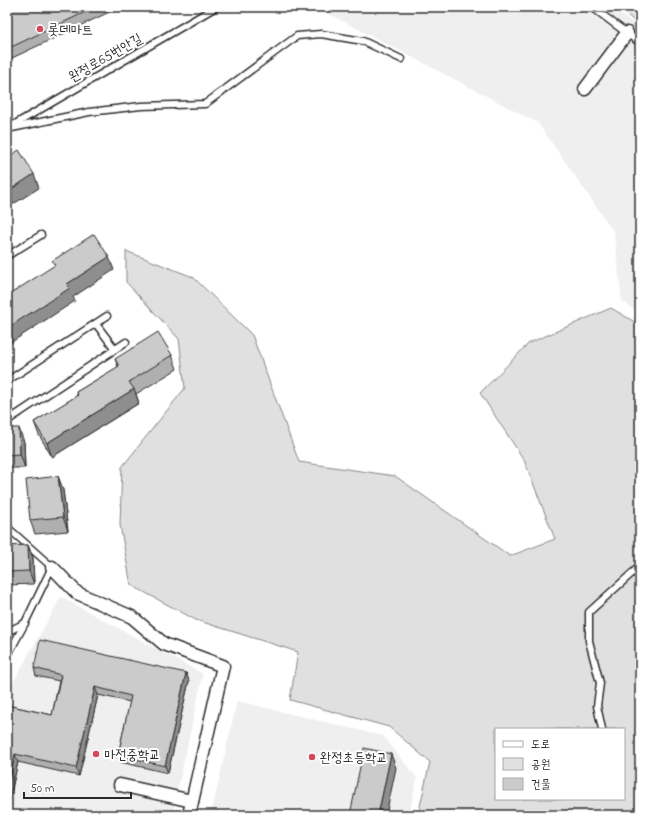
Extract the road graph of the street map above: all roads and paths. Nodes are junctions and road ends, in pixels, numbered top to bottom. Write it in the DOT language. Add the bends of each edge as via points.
graph roads {
  1 [pos="216,7"];
  2 [pos="592,7"];
  3 [pos="627,33"];
  4 [pos="640,43"];
  5 [pos="401,59"];
  6 [pos="585,89"];
  7 [pos="7,129"];
  8 [pos="41,235"];
  9 [pos="7,256"];
  10 [pos="107,316"];
  11 [pos="96,324"];
  12 [pos="126,342"];
  13 [pos="115,349"];
  14 [pos="7,381"];
  15 [pos="7,421"];
  16 [pos="7,510"];
  17 [pos="8,527"];
  18 [pos="640,566"];
  19 [pos="52,567"];
  20 [pos="25,623"];
  21 [pos="7,632"];
  22 [pos="7,654"];
  23 [pos="602,728"];
  24 [pos="120,785"];
  25 [pos="192,801"];
  26 [pos="189,815"];
  1 -- 7 [label="lane, 완정로65번안길"];
  2 -- 3 [label="lane"];
  3 -- 4 [label="lane"];
  3 -- 6 [label="street"];
  5 -- 7 [label="lane" via="363,41 322,34 297,36 206,104 141,106 89,112"];
  8 -- 9 [label="lane"];
  10 -- 11 [label="lane"];
  11 -- 13 [label="lane"];
  11 -- 14 [label="lane"];
  12 -- 13 [label="lane"];
  13 -- 15 [label="lane"];
  16 -- 17 [label="lane"];
  17 -- 19 [label="lane"];
  18 -- 23 [label="lane" via="589,612 590,641 600,683 597,706"];
  19 -- 20 [label="lane"];
  19 -- 25 [label="street" via="77,592 132,617 164,644 223,666"];
  20 -- 21 [label="lane"];
  20 -- 22 [label="lane"];
  24 -- 25 [label="street"];
  25 -- 26 [label="street"];
}
